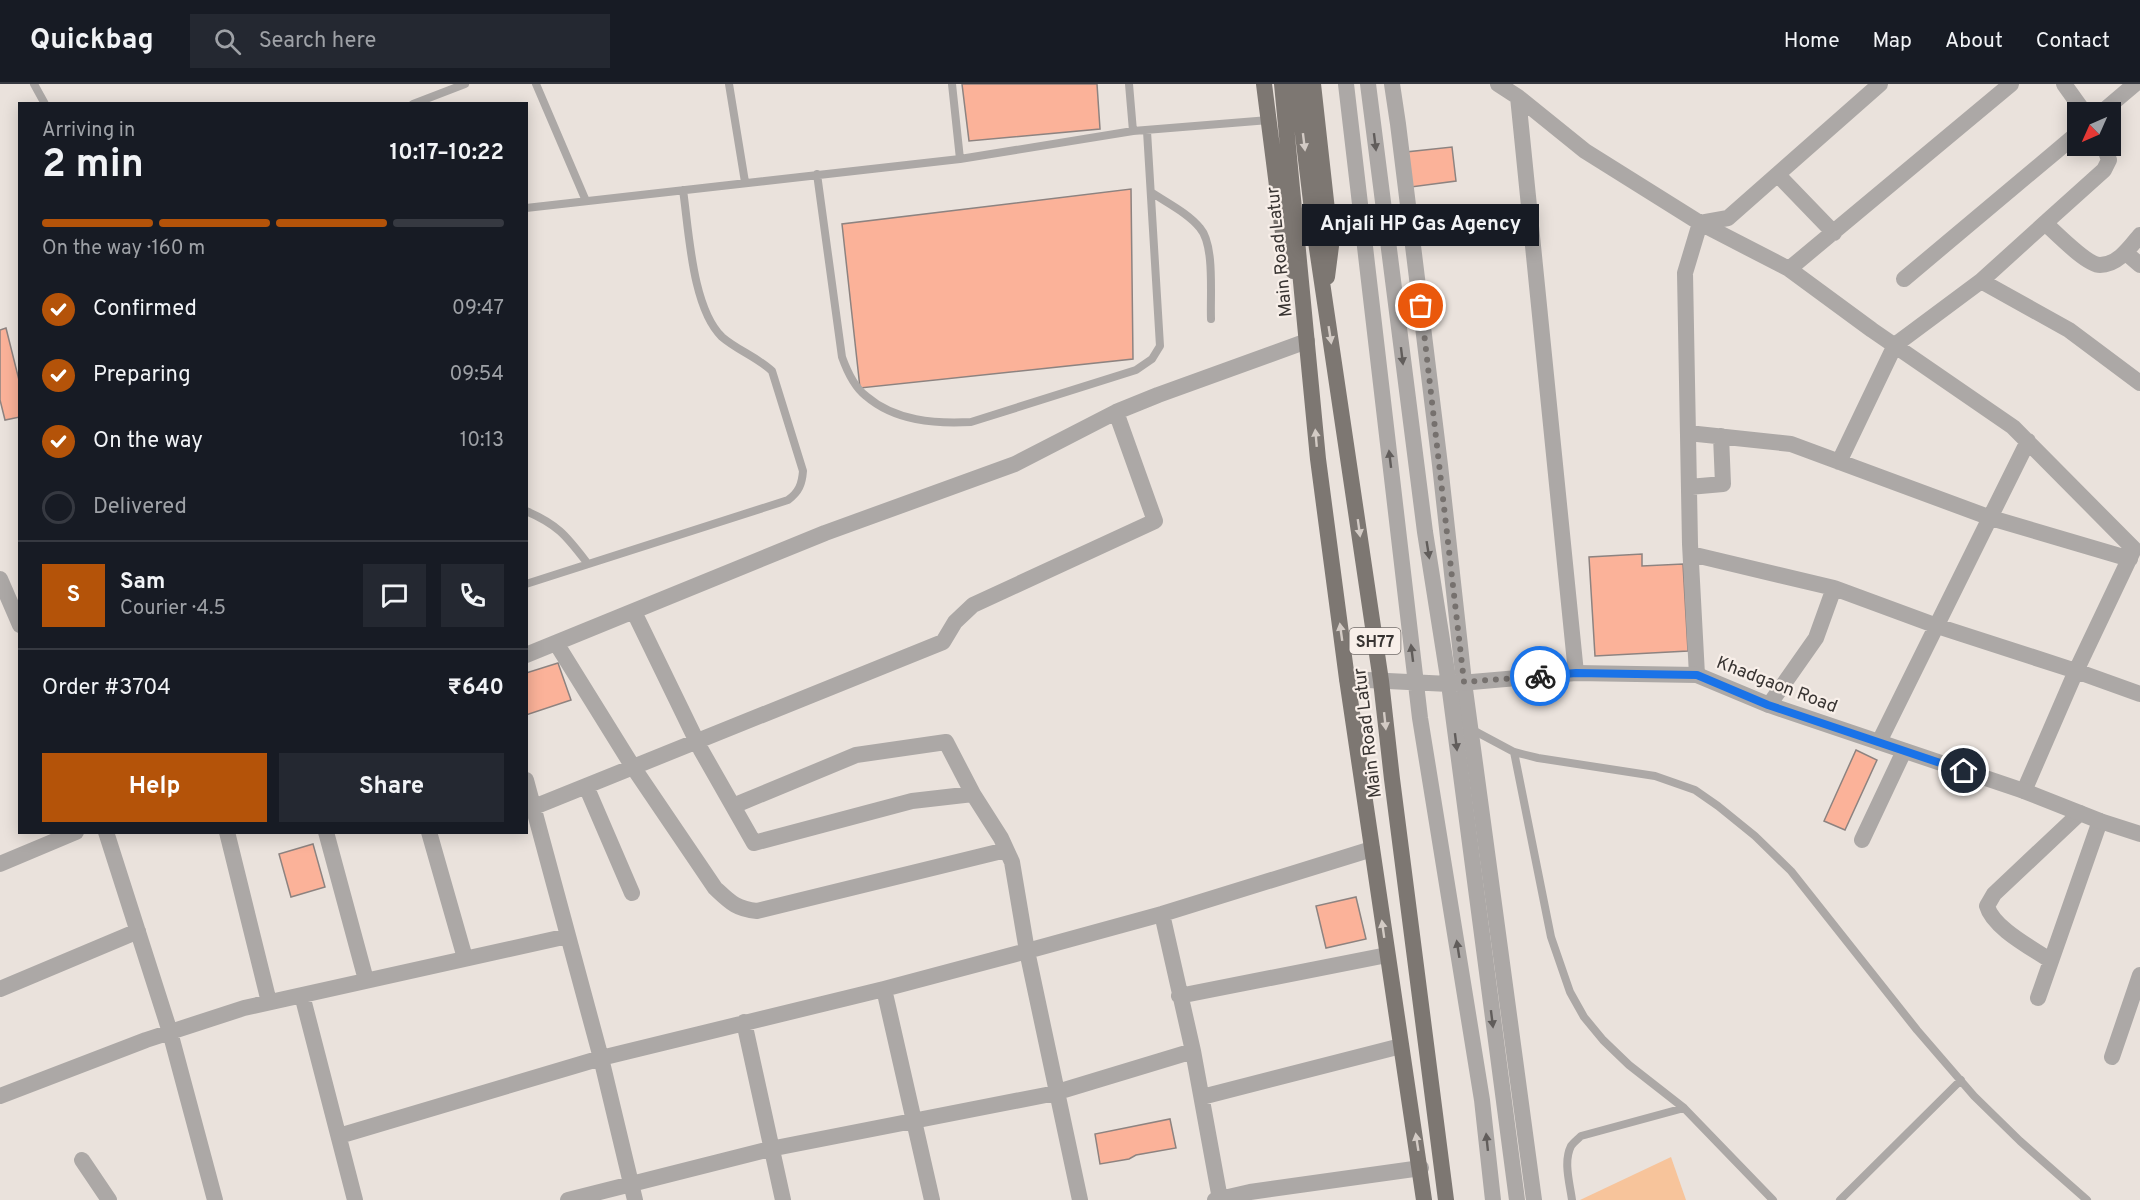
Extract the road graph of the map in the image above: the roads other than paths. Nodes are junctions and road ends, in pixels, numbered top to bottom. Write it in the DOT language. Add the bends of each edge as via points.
graph roads {
  1 [pos="34,84"];
  2 [pos="465,84"];
  3 [pos="536,84"];
  4 [pos="729,84"];
  5 [pos="952,84"];
  6 [pos="1129,84"];
  7 [pos="1264,84"];
  8 [pos="1282,84"];
  9 [pos="1297,84"];
  10 [pos="1313,84"];
  11 [pos="1346,84"];
  12 [pos="1368,84"];
  13 [pos="1392,84"];
  14 [pos="1498,84"];
  15 [pos="1880,84"];
  16 [pos="2012,84"];
  17 [pos="2064,84"];
  18 [pos="2135,84"];
  19 [pos="1518,97"];
  20 [pos="44,102"];
  21 [pos="418,102"];
  22 [pos="2077,102"];
  23 [pos="2114,102"];
  24 [pos="1269,120"];
  25 [pos="1133,131"];
  26 [pos="1147,131"];
  27 [pos="2067,142"];
  28 [pos="2108,156"];
  29 [pos="960,159"];
  30 [pos="817,174"];
  31 [pos="1778,175"];
  32 [pos="745,182"];
  33 [pos="683,190"];
  34 [pos="1151,192"];
  35 [pos="586,201"];
  36 [pos="528,208"];
  37 [pos="1700,223"];
  38 [pos="2045,223"];
  39 [pos="1834,233"];
  40 [pos="2140,235"];
  41 [pos="2126,253"];
  42 [pos="2140,265"];
  43 [pos="1790,269"];
  44 [pos="1904,279"];
  45 [pos="1981,281"];
  46 [pos="1324,295"];
  47 [pos="1303,300"];
  48 [pos="1211,319"];
  49 [pos="1307,341"];
  50 [pos="1895,345"];
  51 [pos="2140,383"];
  52 [pos="1116,412"];
  53 [pos="1688,433"];
  54 [pos="1721,436"];
  55 [pos="2028,441"];
  56 [pos="1839,462"];
  57 [pos="1689,487"];
  58 [pos="528,512"];
  59 [pos="1991,518"];
  60 [pos="1691,554"];
  61 [pos="2135,554"];
  62 [pos="588,564"];
  63 [pos="0,579"];
  64 [pos="528,583"];
  65 [pos="1834,588"];
  66 [pos="634,612"];
  67 [pos="18,620"];
  68 [pos="1937,626"];
  69 [pos="556,643"];
  70 [pos="528,654"];
  71 [pos="2076,671"];
  72 [pos="1576,673"];
  73 [pos="1697,675"];
  74 [pos="1347,679"];
  75 [pos="1381,681"];
  76 [pos="1416,683"];
  77 [pos="1457,683"];
  78 [pos="2140,694"];
  79 [pos="1768,705"];
  80 [pos="1471,729"];
  81 [pos="697,741"];
  82 [pos="1880,742"];
  83 [pos="1904,751"];
  84 [pos="1514,752"];
  85 [pos="633,767"];
  86 [pos="586,786"];
  87 [pos="528,787"];
  88 [pos="2024,791"];
  89 [pos="973,794"];
  90 [pos="732,806"];
  91 [pos="534,807"];
  92 [pos="2080,813"];
  93 [pos="2100,821"];
  94 [pos="71,834"];
  95 [pos="107,834"];
  96 [pos="227,834"];
  97 [pos="327,834"];
  98 [pos="430,834"];
  99 [pos="2140,834"];
  100 [pos="1862,840"];
  101 [pos="1372,849"];
  102 [pos="1006,850"];
  103 [pos="0,864"];
  104 [pos="632,893"];
  105 [pos="1162,914"];
  106 [pos="138,932"];
  107 [pos="568,936"];
  108 [pos="1027,951"];
  109 [pos="1387,955"];
  110 [pos="465,958"];
  111 [pos="2051,961"];
  112 [pos="2140,975"];
  113 [pos="366,980"];
  114 [pos="0,988"];
  115 [pos="884,989"];
  116 [pos="302,995"];
  117 [pos="1179,996"];
  118 [pos="2038,998"];
  119 [pos="269,1002"];
  120 [pos="744,1022"];
  121 [pos="170,1032"];
  122 [pos="1401,1046"];
  123 [pos="1193,1051"];
  124 [pos="2112,1057"];
  125 [pos="601,1058"];
  126 [pos="1961,1080"];
  127 [pos="1057,1092"];
  128 [pos="0,1096"];
  129 [pos="1202,1097"];
  130 [pos="1684,1108"];
  131 [pos="914,1121"];
  132 [pos="339,1136"];
  133 [pos="771,1149"];
  134 [pos="82,1160"];
  135 [pos="1420,1168"];
  136 [pos="633,1192"];
  137 [pos="1251,1196"];
  138 [pos="1218,1199"];
  139 [pos="109,1200"];
  140 [pos="215,1200"];
  141 [pos="355,1200"];
  142 [pos="568,1200"];
  143 [pos="783,1200"];
  144 [pos="932,1200"];
  145 [pos="1080,1200"];
  146 [pos="1424,1200"];
  147 [pos="1446,1200"];
  148 [pos="1493,1200"];
  149 [pos="1517,1200"];
  150 [pos="1534,1200"];
  151 [pos="1572,1200"];
  152 [pos="1773,1200"];
  153 [pos="1840,1200"];
  154 [pos="2087,1200"];
  1 -- 20 [label="lane"];
  2 -- 21 [label="lane"];
  3 -- 35 [label="lane"];
  4 -- 32 [label="lane"];
  5 -- 29 [label="lane"];
  6 -- 25 [label="lane"];
  7 -- 24 [label="main road, SH77"];
  8 -- 47 [label="main road, Main Road Latur / SH77"];
  9 -- 46 [label="main road, Main Road Latur / SH77, one-way"];
  10 -- 46 [label="main road, SH77" via="1331,246"];
  76 -- 11 [label="street, one-way"];
  12 -- 77 [label="street, one-way" via="1425,532"];
  13 -- 77 [label="street" via="1440,465"];
  14 -- 19 [label="street"];
  15 -- 31 [label="street"];
  16 -- 39 [label="street"];
  17 -- 22 [label="street"];
  18 -- 23 [label="street"];
  19 -- 37 [label="street" via="1585,151"];
  19 -- 72 [label="street"];
  24 -- 26 [label="lane"];
  24 -- 47 [label="main road, SH77" via="1284,241"];
  25 -- 26 [label="lane"];
  25 -- 29 [label="lane"];
  26 -- 34 [label="lane"];
  27 -- 44 [label="street"];
  28 -- 38 [label="street" via="2104,170"];
  29 -- 30 [label="lane"];
  30 -- 32 [label="lane"];
  30 -- 34 [label="lane" via="842,357 848,371 864,396 888,411 943,424 971,422 1136,370 1152,359 1160,346"];
  31 -- 37 [label="street" via="1728,218"];
  31 -- 39 [label="street"];
  32 -- 33 [label="lane"];
  33 -- 35 [label="lane"];
  33 -- 62 [label="lane" via="698,292 705,314 724,339 772,370 803,471 802,484 788,501"];
  34 -- 48 [label="lane" via="1201,229 1208,244"];
  35 -- 36 [label="lane"];
  37 -- 43 [label="street"];
  37 -- 53 [label="street" via="1686,273"];
  38 -- 41 [label="street" via="2093,263 2111,262"];
  38 -- 45 [label="street"];
  39 -- 43 [label="street"];
  40 -- 41 [label="street"];
  41 -- 42 [label="street"];
  43 -- 50 [label="street"];
  45 -- 50 [label="street"];
  45 -- 51 [label="street" via="2069,330"];
  46 -- 75 [label="main road, Main Road Latur / SH77, one-way"];
  47 -- 49 [label="main road, Main Road Latur / SH77"];
  49 -- 52 [label="street"];
  74 -- 49 [label="main road, Main Road Latur / SH77, one-way"];
  50 -- 55 [label="street"];
  50 -- 56 [label="street"];
  52 -- 66 [label="street" via="1015,464 825,533"];
  52 -- 81 [label="street" via="1155,521 974,605 955,622 943,642"];
  53 -- 54 [label="street"];
  53 -- 57 [label="street"];
  54 -- 56 [label="street" via="1791,444"];
  54 -- 57 [label="street" via="1723,484"];
  55 -- 59 [label="street"];
  55 -- 61 [label="street"];
  56 -- 59 [label="street"];
  57 -- 60 [label="street"];
  58 -- 62 [label="lane" via="560,530"];
  59 -- 61 [label="street"];
  59 -- 68 [label="street"];
  60 -- 65 [label="street"];
  60 -- 73 [label="street"];
  61 -- 71 [label="street"];
  62 -- 64 [label="lane"];
  63 -- 67 [label="street"];
  65 -- 68 [label="street"];
  65 -- 79 [label="street" via="1816,638"];
  66 -- 69 [label="street"];
  66 -- 81 [label="street"];
  68 -- 71 [label="street"];
  68 -- 82 [label="street"];
  69 -- 70 [label="street"];
  69 -- 85 [label="street"];
  71 -- 78 [label="street"];
  71 -- 88 [label="street"];
  72 -- 73 [label="street, Khadgaon Road"];
  72 -- 77 [label="street, Khadgaon Road"];
  73 -- 79 [label="street, Khadgaon Road"];
  74 -- 75 [label="street, Khadgaon Road"];
  74 -- 101 [label="main road, Main Road Latur / SH77"];
  75 -- 76 [label="street, Khadgaon Road"];
  75 -- 147 [label="main road, Main Road Latur / SH77, one-way"];
  76 -- 77 [label="street, Khadgaon Road"];
  148 -- 76 [label="street, one-way" via="1482,1100"];
  77 -- 80 [label="street"];
  77 -- 149 [label="street, one-way"];
  79 -- 82 [label="street, Khadgaon Road"];
  80 -- 84 [label="lane"];
  80 -- 150 [label="street"];
  81 -- 85 [label="street"];
  81 -- 90 [label="street"];
  82 -- 83 [label="street, Khadgaon Road"];
  83 -- 88 [label="street, Khadgaon Road"];
  83 -- 100 [label="street"];
  84 -- 126 [label="lane" via="1655,776 1695,790 1718,806 1791,871"];
  84 -- 130 [label="lane" via="1551,937 1570,992 1603,1040"];
  85 -- 86 [label="street"];
  85 -- 102 [label="street" via="716,888 741,910 757,911"];
  86 -- 91 [label="street"];
  86 -- 104 [label="street"];
  87 -- 91 [label="street"];
  88 -- 92 [label="street, Khadgaon Road"];
  89 -- 90 [label="street" via="912,801 754,843"];
  89 -- 90 [label="street" via="946,742 856,756"];
  89 -- 102 [label="street"];
  91 -- 107 [label="street"];
  92 -- 93 [label="street, Khadgaon Road"];
  92 -- 111 [label="street" via="1994,894 1987,906 2004,928"];
  93 -- 99 [label="street, Khadgaon Road"];
  93 -- 111 [label="street"];
  94 -- 103 [label="street"];
  95 -- 106 [label="street"];
  96 -- 119 [label="street"];
  97 -- 113 [label="street"];
  98 -- 110 [label="street"];
  101 -- 105 [label="street"];
  109 -- 101 [label="main road, Main Road Latur / SH77, one-way"];
  102 -- 108 [label="street" via="1012,862"];
  105 -- 108 [label="street"];
  105 -- 117 [label="street"];
  106 -- 114 [label="street"];
  106 -- 121 [label="street"];
  107 -- 110 [label="street"];
  107 -- 125 [label="street"];
  108 -- 115 [label="street"];
  108 -- 127 [label="street"];
  109 -- 117 [label="street"];
  109 -- 122 [label="main road, Main Road Latur / SH77"];
  110 -- 113 [label="street"];
  111 -- 118 [label="street"];
  112 -- 124 [label="street"];
  113 -- 116 [label="street"];
  115 -- 120 [label="street"];
  115 -- 131 [label="street"];
  116 -- 119 [label="street"];
  116 -- 132 [label="street"];
  117 -- 123 [label="street"];
  119 -- 121 [label="street"];
  120 -- 125 [label="street"];
  120 -- 133 [label="street"];
  121 -- 128 [label="street"];
  121 -- 140 [label="street"];
  122 -- 129 [label="street"];
  135 -- 122 [label="main road, Main Road Latur / SH77, one-way"];
  123 -- 127 [label="street"];
  123 -- 129 [label="street"];
  125 -- 132 [label="street"];
  125 -- 136 [label="street"];
  126 -- 153 [label="lane"];
  126 -- 154 [label="lane" via="2020,1141"];
  127 -- 131 [label="street"];
  127 -- 145 [label="street"];
  129 -- 138 [label="street"];
  130 -- 151 [label="lane" via="1581,1136 1571,1145 1569,1154"];
  130 -- 152 [label="lane"];
  131 -- 133 [label="street"];
  131 -- 144 [label="street"];
  132 -- 141 [label="street"];
  133 -- 136 [label="street"];
  133 -- 143 [label="street"];
  134 -- 139 [label="street"];
  135 -- 137 [label="street"];
  135 -- 146 [label="main road, Main Road Latur / SH77"];
  136 -- 142 [label="street"];
  137 -- 138 [label="street"];
}
